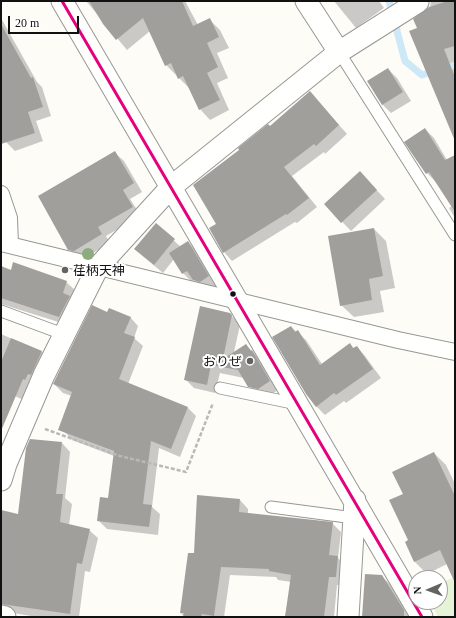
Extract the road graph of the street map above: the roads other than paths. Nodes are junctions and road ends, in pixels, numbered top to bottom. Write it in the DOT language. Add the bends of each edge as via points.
graph roads {
  1 [pos="62,1"];
  2 [pos="306,1"];
  3 [pos="418,1"];
  4 [pos="339,52"];
  5 [pos="171,187"];
  6 [pos="1,194"];
  7 [pos="455,235"];
  8 [pos="6,244"];
  9 [pos="98,267"];
  10 [pos="237,301"];
  11 [pos="1,311"];
  12 [pos="63,334"];
  13 [pos="455,352"];
  14 [pos="220,388"];
  15 [pos="298,404"];
  16 [pos="2,474"];
  17 [pos="271,507"];
  18 [pos="355,509"];
  19 [pos="1,616"];
  20 [pos="5,617"];
  21 [pos="348,617"];
  22 [pos="422,617"];
  1 -- 5 [label="street"];
  2 -- 4 [label="street"];
  3 -- 4 [label="street"];
  4 -- 5 [label="street"];
  4 -- 7 [label="lane"];
  5 -- 9 [label="street"];
  5 -- 10 [label="street"];
  6 -- 8 [label="street" via="9,218"];
  8 -- 9 [label="street"];
  9 -- 10 [label="street"];
  9 -- 12 [label="street"];
  10 -- 13 [label="street"];
  10 -- 15 [label="street"];
  11 -- 12 [label="lane"];
  12 -- 16 [label="street"];
  14 -- 15 [label="lane"];
  15 -- 18 [label="street"];
  17 -- 18 [label="lane"];
  18 -- 21 [label="street"];
  18 -- 22 [label="street"];
  19 -- 20 [label="street"];
}
